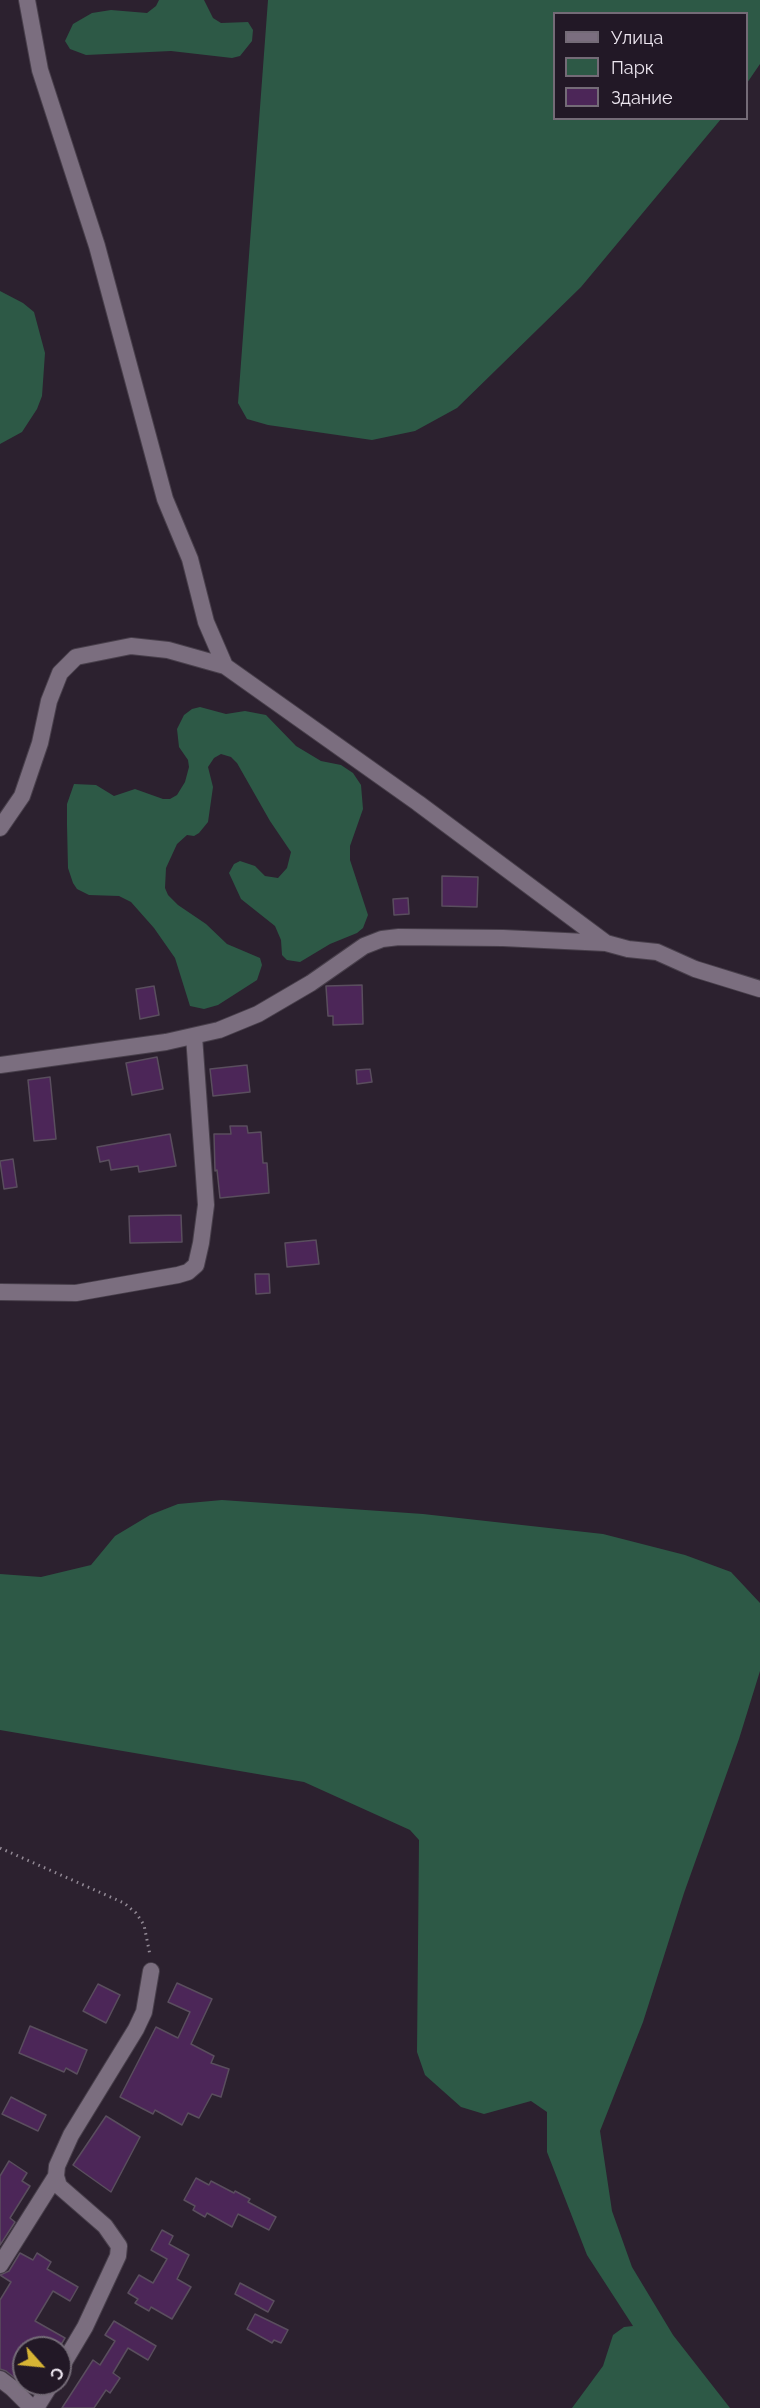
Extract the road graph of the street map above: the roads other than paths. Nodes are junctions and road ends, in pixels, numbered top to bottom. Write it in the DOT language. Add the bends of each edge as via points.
graph roads {
  1 [pos="27,0"];
  2 [pos="225,666"];
  3 [pos="0,828"];
  4 [pos="606,943"];
  5 [pos="760,989"];
  6 [pos="194,1036"];
  7 [pos="0,1065"];
  8 [pos="0,1292"];
  9 [pos="151,1971"];
  10 [pos="56,2176"];
  11 [pos="0,2265"];
  12 [pos="72,2349"];
  13 [pos="0,2379"];
  14 [pos="32,2408"];
  1 -- 2 [label="street" via="40,70 97,246 165,499 190,559 206,622"];
  2 -- 3 [label="street" via="168,650 131,646 76,657 60,673 22,796"];
  2 -- 4 [label="street"];
  4 -- 5 [label="street" via="657,952 695,969"];
  4 -- 6 [label="street" via="503,938 382,939 349,955 258,1014"];
  6 -- 7 [label="street"];
  6 -- 8 [label="street" via="206,1205 196,1265 178,1275 76,1293"];
  9 -- 10 [label="street" via="140,2020 71,2135"];
  10 -- 11 [label="street"];
  10 -- 12 [label="street" via="66,2194 98,2218 119,2246 118,2256"];
  13 -- 14 [label="street"];
}
